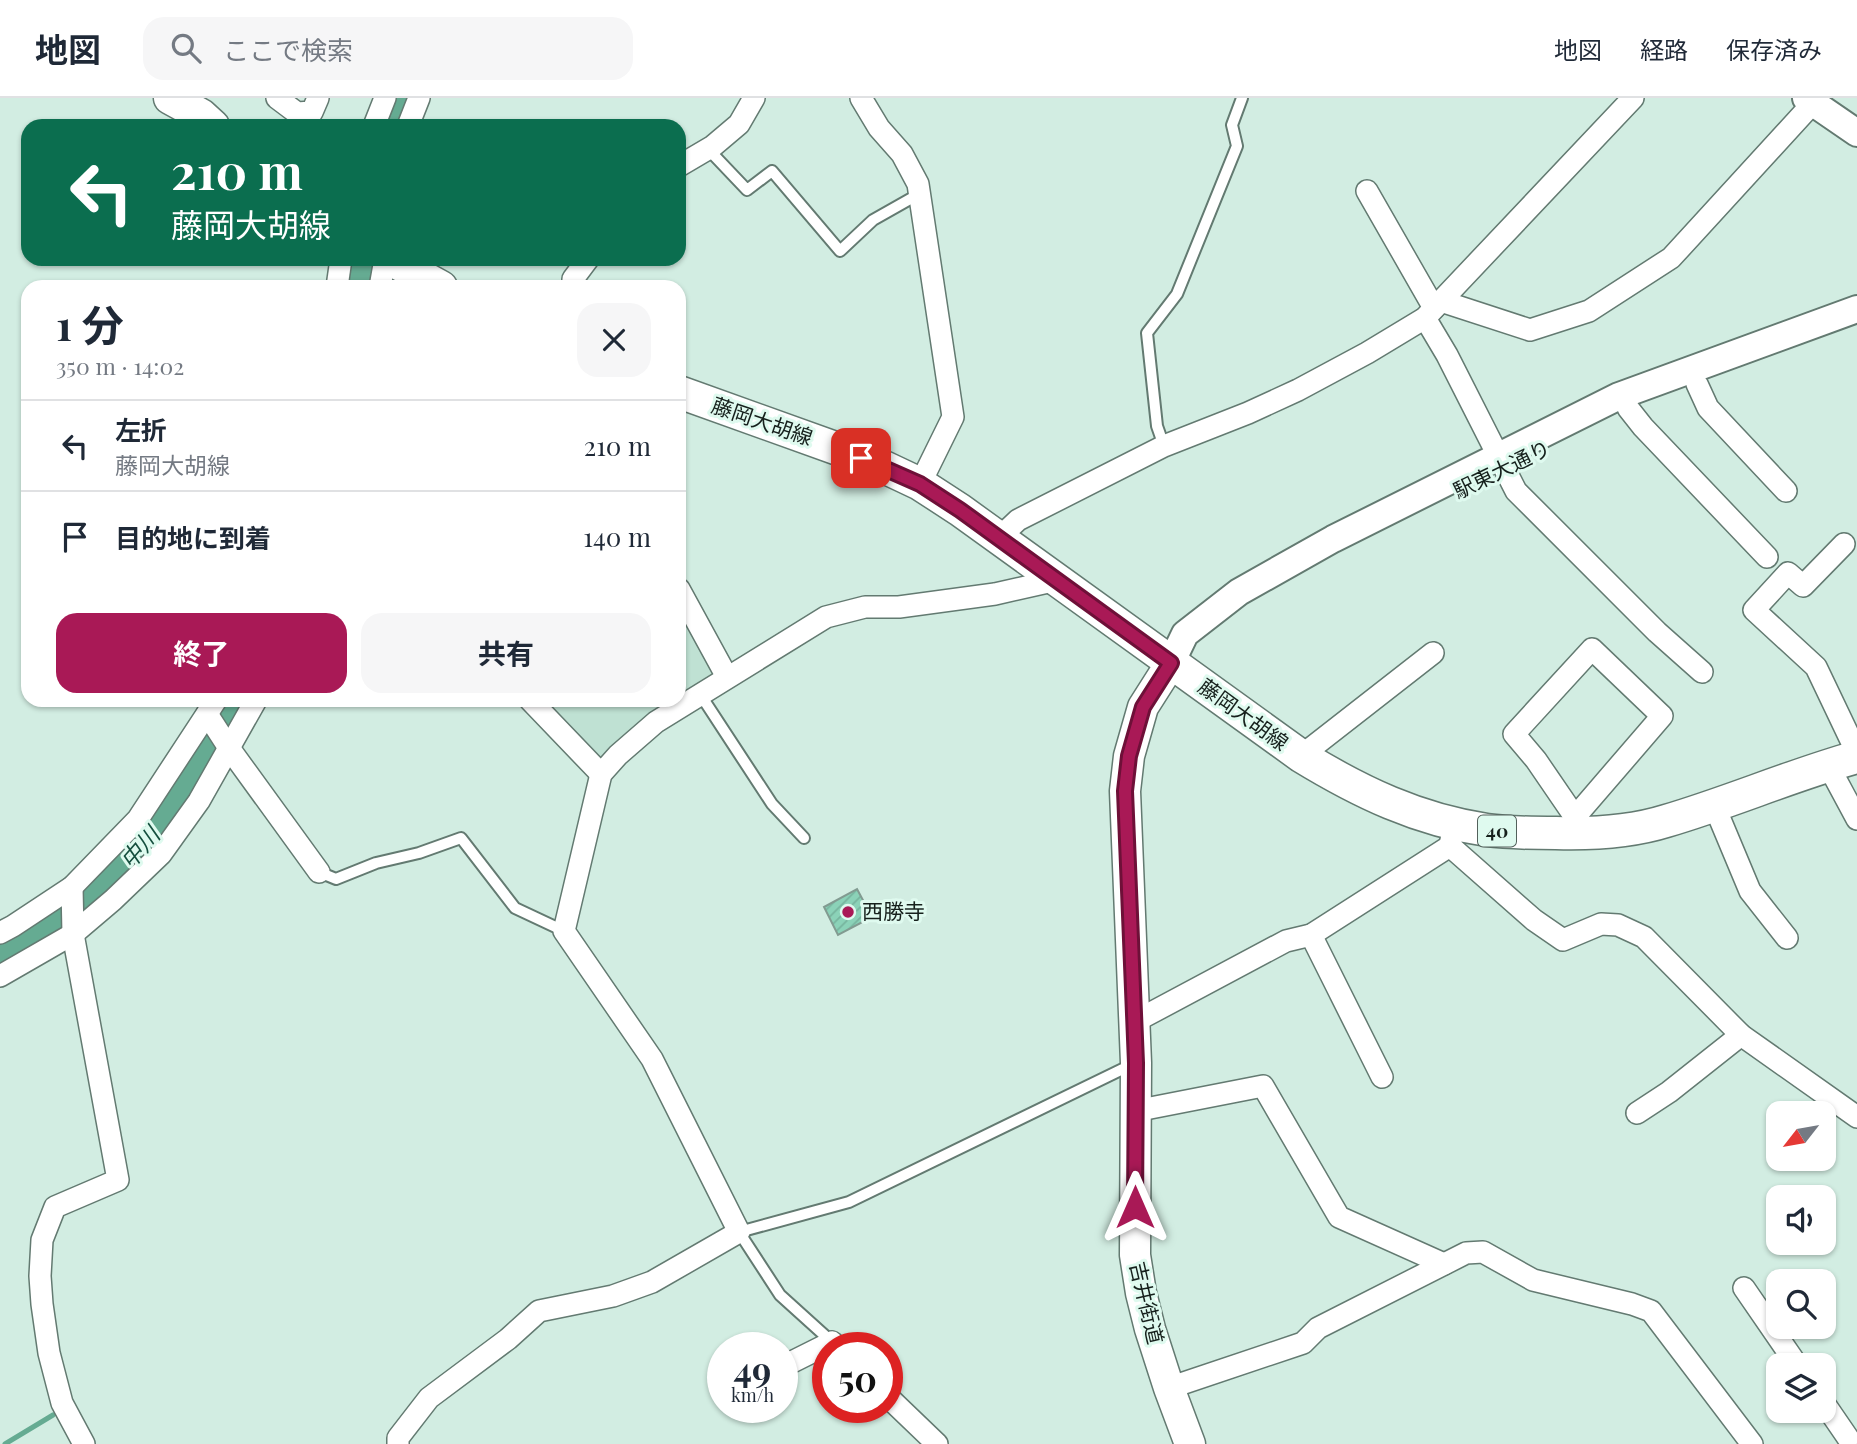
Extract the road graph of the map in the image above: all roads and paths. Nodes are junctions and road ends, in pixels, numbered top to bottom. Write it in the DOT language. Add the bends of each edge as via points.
graph roads {
  1 [pos="170,98"];
  2 [pos="277,98"];
  3 [pos="318,98"];
  4 [pos="385,98"];
  5 [pos="419,98"];
  6 [pos="754,98"];
  7 [pos="860,98"];
  8 [pos="1241,98"];
  9 [pos="1633,98"];
  10 [pos="1810,100"];
  11 [pos="205,113"];
  12 [pos="377,119"];
  13 [pos="411,119"];
  14 [pos="1857,133"];
  15 [pos="708,149"];
  16 [pos="686,162"];
  17 [pos="1367,191"];
  18 [pos="919,194"];
  19 [pos="400,266"];
  20 [pos="428,280"];
  21 [pos="1433,309"];
  22 [pos="1857,309"];
  23 [pos="1857,325"];
  24 [pos="1697,384"];
  25 [pos="686,395"];
  26 [pos="1628,408"];
  27 [pos="1164,446"];
  28 [pos="1502,463"];
  29 [pos="920,484"];
  30 [pos="1786,491"];
  31 [pos="999,538"];
  32 [pos="1844,544"];
  33 [pos="1767,557"];
  34 [pos="1057,580"];
  35 [pos="686,602"];
  36 [pos="1433,653"];
  37 [pos="1171,663"];
  38 [pos="1702,672"];
  39 [pos="727,677"];
  40 [pos="700,694"];
  41 [pos="686,703"];
  42 [pos="212,707"];
  43 [pos="252,707"];
  44 [pos="537,707"];
  45 [pos="680,707"];
  46 [pos="229,748"];
  47 [pos="1301,756"];
  48 [pos="1847,758"];
  49 [pos="601,774"];
  50 [pos="1714,805"];
  51 [pos="1857,819"];
  52 [pos="1571,825"];
  53 [pos="1452,835"];
  54 [pos="804,838"];
  55 [pos="319,872"];
  56 [pos="72,887"];
  57 [pos="564,931"];
  58 [pos="0,933"];
  59 [pos="73,934"];
  60 [pos="1311,935"];
  61 [pos="1787,938"];
  62 [pos="0,975"];
  63 [pos="1134,1022"];
  64 [pos="1741,1035"];
  65 [pos="1136,1063"];
  66 [pos="1382,1077"];
  67 [pos="1135,1111"];
  68 [pos="1637,1113"];
  69 [pos="1857,1117"];
  70 [pos="739,1231"];
  71 [pos="1444,1264"];
  72 [pos="1744,1287"];
  73 [pos="821,1332"];
  74 [pos="1789,1353"];
  75 [pos="1169,1388"];
  76 [pos="903,1411"];
  77 [pos="1836,1421"];
  78 [pos="1847,1438"];
  79 [pos="83,1444"];
  80 [pos="398,1444"];
  81 [pos="937,1444"];
  82 [pos="1190,1444"];
  83 [pos="1752,1444"];
  1 -- 11 [label="main road"];
  2 -- 3 [label="street" via="297,113 312,112"];
  4 -- 12 [label="street"];
  5 -- 13 [label="street"];
  6 -- 15 [label="street" via="739,124"];
  7 -- 18 [label="street" via="902,155"];
  8 -- 27 [label="lane" via="1233,125 1237,146 1177,294 1147,333 1157,426"];
  9 -- 21 [label="street"];
  10 -- 14 [label="street"];
  10 -- 21 [label="street" via="1671,258 1589,311 1530,330"];
  15 -- 16 [label="street"];
  15 -- 18 [label="lane" via="747,190 772,171 840,251 873,220"];
  17 -- 21 [label="street"];
  18 -- 29 [label="street" via="953,417"];
  19 -- 20 [label="main road"];
  21 -- 27 [label="street" via="1367,353 1298,390"];
  21 -- 28 [label="street" via="1447,355"];
  22 -- 28 [label="street" via="1619,396"];
  23 -- 24 [label="street, 駅東大通り"];
  24 -- 26 [label="street, 駅東大通り"];
  24 -- 30 [label="street" via="1708,408"];
  25 -- 29 [label="main road, 藤岡大胡線 / 40"];
  26 -- 28 [label="street, 駅東大通り"];
  26 -- 33 [label="street"];
  27 -- 31 [label="street" via="1018,520"];
  28 -- 37 [label="street" via="1334,539 1239,592 1185,634"];
  28 -- 38 [label="street" via="1516,491"];
  29 -- 31 [label="main road, 藤岡大胡線 / 40"];
  31 -- 34 [label="main road, 藤岡大胡線 / 40"];
  32 -- 48 [label="street" via="1803,586 1788,573 1755,610 1816,667"];
  34 -- 37 [label="main road, 藤岡大胡線 / 40"];
  34 -- 39 [label="street" via="995,594 866,607 825,617"];
  35 -- 39 [label="street"];
  36 -- 47 [label="street"];
  37 -- 47 [label="main road, 藤岡大胡線 / 40"];
  37 -- 63 [label="main road, 吉井街道" via="1143,707 1125,791"];
  39 -- 40 [label="street"];
  40 -- 41 [label="street"];
  40 -- 54 [label="lane" via="772,804"];
  42 -- 46 [label="street"];
  42 -- 56 [label="street" via="138,819"];
  43 -- 46 [label="street"];
  44 -- 49 [label="street"];
  45 -- 49 [label="street" via="656,722"];
  46 -- 55 [label="street"];
  46 -- 59 [label="street" via="161,854"];
  47 -- 53 [label="main road, 藤岡大胡線 / 40" via="1341,781 1419,814"];
  48 -- 50 [label="main road, 藤岡大胡線 / 40"];
  48 -- 51 [label="street"];
  49 -- 57 [label="street"];
  50 -- 52 [label="main road, 藤岡大胡線 / 40" via="1664,822 1607,832"];
  50 -- 61 [label="street" via="1750,891"];
  52 -- 52 [label="street" via="1536,760 1514,734 1592,649 1662,716"];
  52 -- 53 [label="main road, 藤岡大胡線 / 40"];
  53 -- 60 [label="street"];
  53 -- 64 [label="street" via="1534,920 1563,940 1601,924 1618,925 1644,937"];
  55 -- 57 [label="lane" via="336,879 461,838 515,908"];
  56 -- 58 [label="street"];
  56 -- 59 [label="street"];
  57 -- 70 [label="street" via="652,1059"];
  59 -- 62 [label="street"];
  59 -- 79 [label="street" via="118,1180 55,1207 42,1240 40,1276 49,1353 62,1403"];
  60 -- 63 [label="street" via="1286,941"];
  60 -- 66 [label="street"];
  63 -- 65 [label="main road, 吉井街道"];
  64 -- 68 [label="street"];
  64 -- 69 [label="street"];
  65 -- 67 [label="main road, 吉井街道"];
  65 -- 70 [label="lane" via="849,1202"];
  67 -- 71 [label="street" via="1263,1086 1339,1217"];
  67 -- 75 [label="main road, 吉井街道" via="1135,1255 1150,1329"];
  70 -- 73 [label="lane" via="780,1295"];
  70 -- 80 [label="street" via="652,1282 613,1296 540,1311 429,1398"];
  71 -- 75 [label="street" via="1318,1328 1303,1343"];
  71 -- 83 [label="street" via="1466,1253 1483,1252 1533,1280 1651,1311"];
  72 -- 74 [label="street"];
  75 -- 82 [label="main road, 吉井街道"];
  76 -- 81 [label="street"];
  77 -- 78 [label="street"];
}
